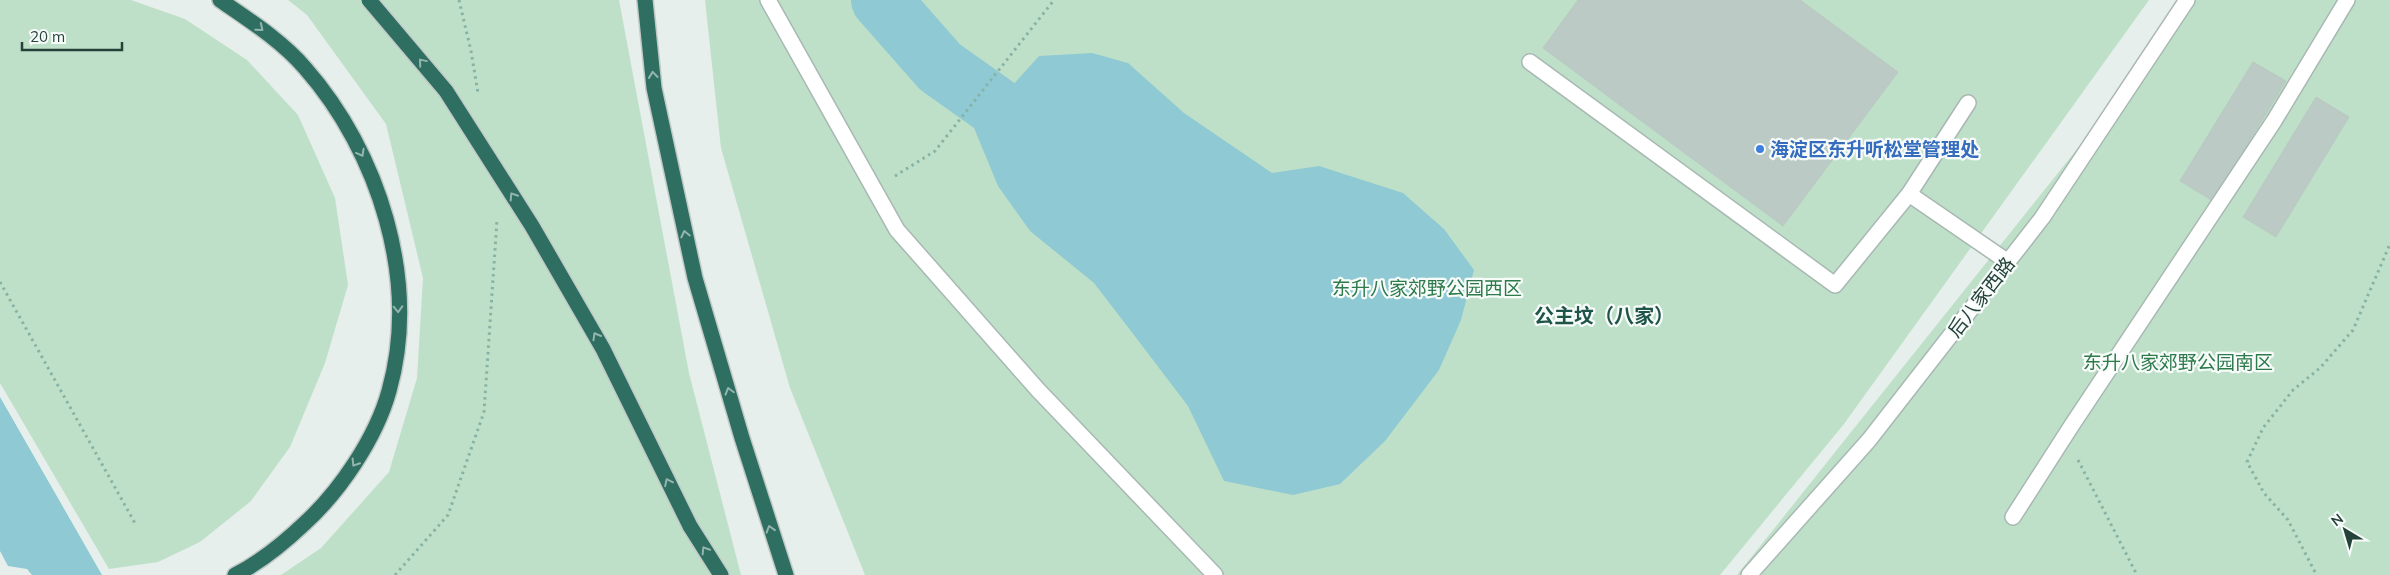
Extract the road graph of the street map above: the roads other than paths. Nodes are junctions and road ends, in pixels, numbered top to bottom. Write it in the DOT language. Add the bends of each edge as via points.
graph roads {
  1 [pos="220,0"];
  2 [pos="369,0"];
  3 [pos="645,0"];
  4 [pos="768,0"];
  5 [pos="2187,0"];
  6 [pos="2346,0"];
  7 [pos="1530,62"];
  8 [pos="1968,103"];
  9 [pos="1909,194"];
  10 [pos="2008,262"];
  11 [pos="2013,517"];
  12 [pos="236,574"];
  13 [pos="721,575"];
  14 [pos="786,575"];
  15 [pos="1215,575"];
  16 [pos="1749,575"];
  1 -- 12 [label="highway, one-way" via="259,26 305,67 339,112 368,165 387,217 397,272 399,332 389,392 368,442 345,479 319,510 283,543"];
  13 -- 2 [label="highway, one-way, bridge" via="690,526 603,349 532,226 446,91"];
  14 -- 3 [label="highway, one-way" via="695,278 654,88"];
  4 -- 15 [label="street" via="897,230 1019,368"];
  5 -- 10 [label="street, 后八家西路" via="2042,218"];
  6 -- 11 [label="street" via="2274,121"];
  7 -- 9 [label="street" via="1835,285"];
  8 -- 9 [label="street"];
  9 -- 10 [label="street"];
  10 -- 16 [label="street, 后八家西路" via="1869,440"];
}
